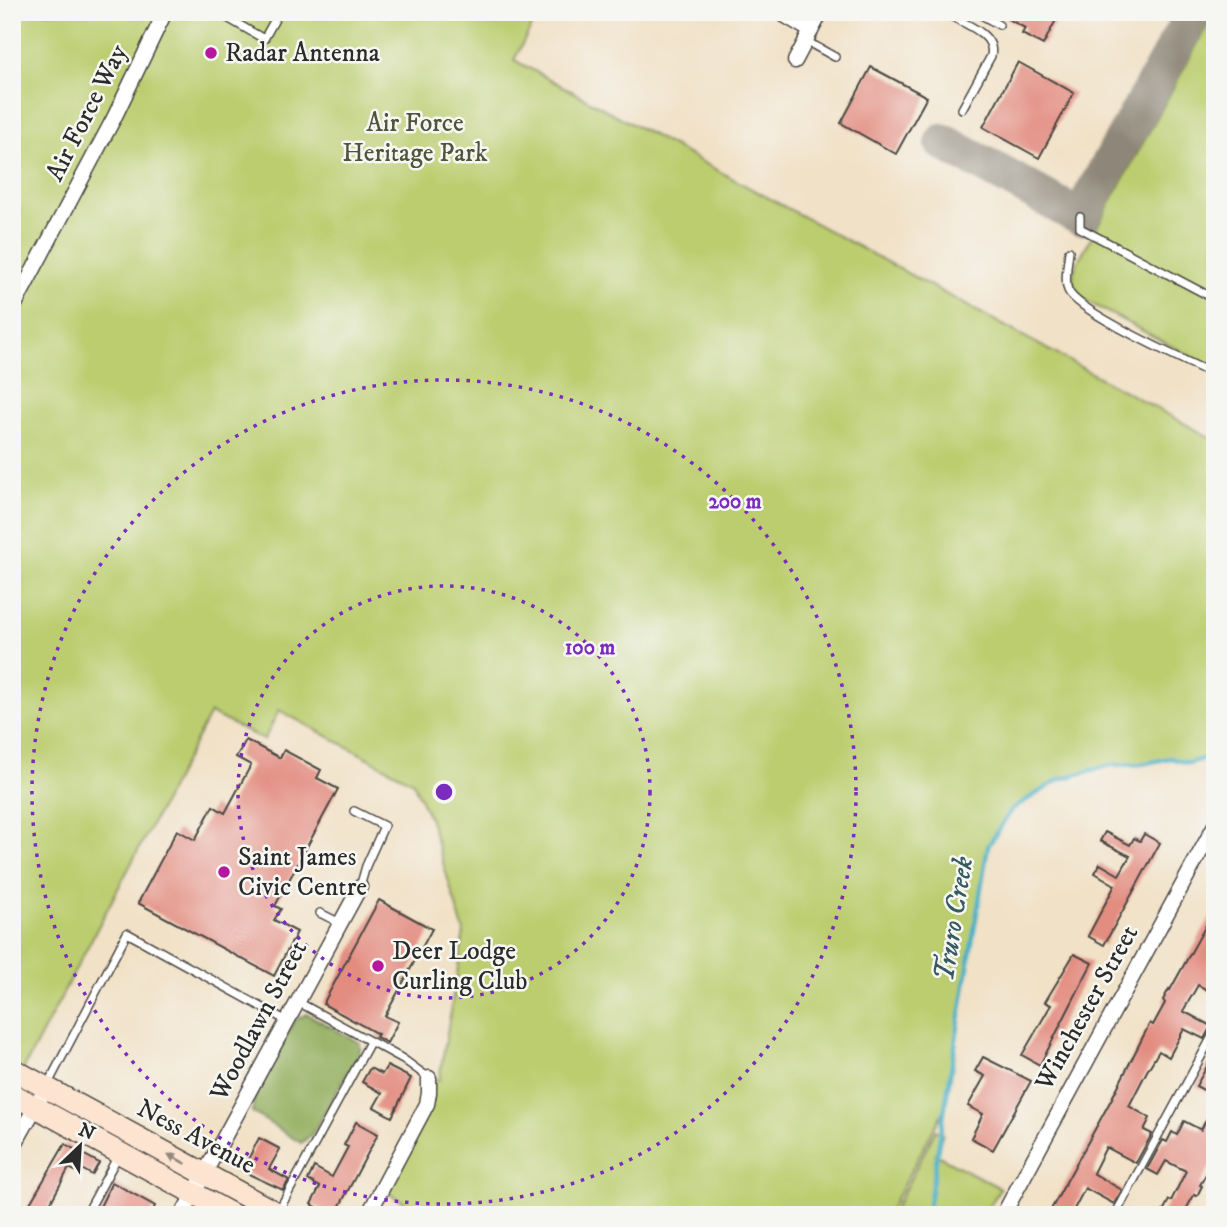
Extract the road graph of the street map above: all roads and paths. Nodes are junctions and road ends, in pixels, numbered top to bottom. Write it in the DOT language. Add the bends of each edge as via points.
graph roads {
  1 [pos="165,12"];
  2 [pos="217,12"];
  3 [pos="279,12"];
  4 [pos="779,12"];
  5 [pos="821,12"];
  6 [pos="943,12"];
  7 [pos="976,12"];
  8 [pos="999,25"];
  9 [pos="808,36"];
  10 [pos="835,57"];
  11 [pos="795,61"];
  12 [pos="962,109"];
  13 [pos="1080,217"];
  14 [pos="1069,251"];
  15 [pos="1215,299"];
  16 [pos="14,300"];
  17 [pos="1215,375"];
  18 [pos="354,811"];
  19 [pos="1215,825"];
  20 [pos="360,887"];
  21 [pos="320,912"];
  22 [pos="340,923"];
  23 [pos="297,1002"];
  24 [pos="287,1021"];
  25 [pos="1215,1031"];
  26 [pos="370,1042"];
  27 [pos="12,1069"];
  28 [pos="429,1078"];
  29 [pos="46,1088"];
  30 [pos="12,1094"];
  31 [pos="35,1107"];
  32 [pos="12,1149"];
  33 [pos="120,1153"];
  34 [pos="204,1173"];
  35 [pos="193,1193"];
  36 [pos="279,1214"];
  37 [pos="86,1215"];
  38 [pos="182,1215"];
  39 [pos="233,1215"];
  40 [pos="368,1215"];
  41 [pos="1003,1215"];
  42 [pos="1115,1215"];
  1 -- 16 [label="street, Air Force Way" via="114,118"];
  2 -- 3 [label="lane" via="264,39"];
  4 -- 9 [label="street"];
  5 -- 9 [label="street"];
  6 -- 12 [label="lane" via="988,37 992,46"];
  7 -- 8 [label="lane"];
  9 -- 10 [label="lane"];
  9 -- 11 [label="street"];
  13 -- 15 [label="lane" via="1080,229"];
  14 -- 17 [label="lane" via="1067,288 1074,300"];
  18 -- 20 [label="lane" via="384,826"];
  19 -- 41 [label="street, Winchester Street"];
  20 -- 22 [label="street, Woodlawn Street"];
  21 -- 22 [label="lane"];
  22 -- 23 [label="street, Woodlawn Street"];
  23 -- 24 [label="street, Woodlawn Street"];
  23 -- 26 [label="lane"];
  24 -- 29 [label="lane" via="127,933"];
  24 -- 34 [label="street, Woodlawn Street"];
  25 -- 42 [label="lane"];
  26 -- 28 [label="lane"];
  26 -- 36 [label="lane"];
  27 -- 29 [label="main road, Ness Avenue"];
  28 -- 40 [label="street" via="426,1104"];
  29 -- 31 [label="street"];
  34 -- 29 [label="main road, Ness Avenue, one-way"];
  30 -- 31 [label="main road, Ness Avenue"];
  31 -- 32 [label="street"];
  31 -- 33 [label="main road, Ness Avenue"];
  33 -- 35 [label="main road, Ness Avenue"];
  33 -- 37 [label="lane"];
  34 -- 35 [label="street, Woodlawn Street"];
  34 -- 36 [label="main road, Ness Avenue"];
  35 -- 38 [label="street, Woodlawn Street"];
  35 -- 39 [label="main road, Ness Avenue"];
}
